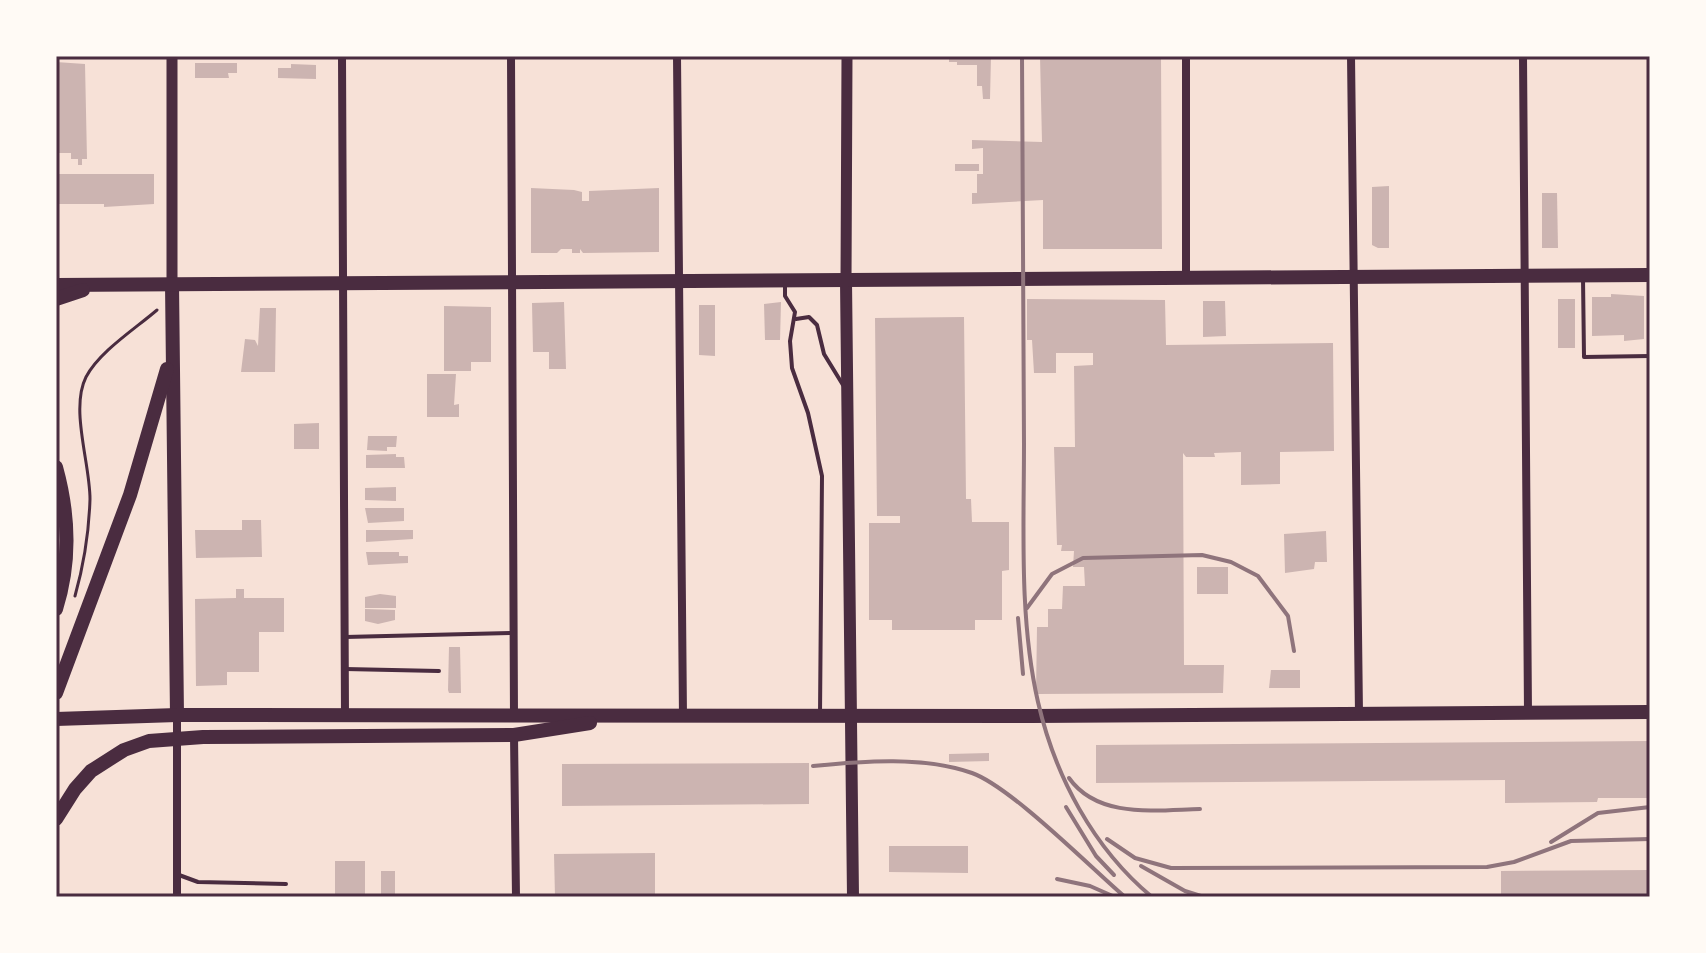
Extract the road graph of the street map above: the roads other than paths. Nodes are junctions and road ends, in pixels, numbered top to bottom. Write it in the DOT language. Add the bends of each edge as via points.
graph roads {
  1 [pos="172,56"];
  2 [pos="342,56"];
  3 [pos="511,56"];
  4 [pos="677,56"];
  5 [pos="847,56"];
  6 [pos="1186,56"];
  7 [pos="1351,56"];
  8 [pos="1523,56"];
  9 [pos="1523,274"];
  10 [pos="1583,275"];
  11 [pos="1650,275"];
  12 [pos="1353,277"];
  13 [pos="1186,278"];
  14 [pos="785,281"];
  15 [pos="846,281"];
  16 [pos="679,282"];
  17 [pos="98,284"];
  18 [pos="172,284"];
  19 [pos="343,284"];
  20 [pos="512,284"];
  21 [pos="56,285"];
  22 [pos="56,299"];
  23 [pos="795,321"];
  24 [pos="172,344"];
  25 [pos="1650,356"];
  26 [pos="846,390"];
  27 [pos="56,467"];
  28 [pos="56,609"];
  29 [pos="513,633"];
  30 [pos="345,637"];
  31 [pos="345,669"];
  32 [pos="439,671"];
  33 [pos="56,693"];
  34 [pos="1650,712"];
  35 [pos="1528,713"];
  36 [pos="1359,714"];
  37 [pos="177,715"];
  38 [pos="345,715"];
  39 [pos="514,716"];
  40 [pos="632,716"];
  41 [pos="683,717"];
  42 [pos="820,717"];
  43 [pos="56,719"];
  44 [pos="514,735"];
  45 [pos="56,819"];
  46 [pos="177,874"];
  47 [pos="286,884"];
  48 [pos="177,897"];
  49 [pos="516,897"];
  50 [pos="853,897"];
  1 -- 18 [label="street"];
  2 -- 19 [label="street"];
  3 -- 20 [label="street"];
  4 -- 16 [label="street"];
  5 -- 15 [label="street"];
  6 -- 13 [label="street"];
  7 -- 12 [label="street"];
  8 -- 9 [label="street"];
  9 -- 10 [label="main road"];
  9 -- 12 [label="main road"];
  9 -- 35 [label="street"];
  10 -- 11 [label="main road"];
  10 -- 25 [label="lane" via="1584,357"];
  12 -- 13 [label="main road"];
  12 -- 36 [label="street"];
  13 -- 15 [label="main road"];
  14 -- 15 [label="main road"];
  14 -- 16 [label="main road"];
  14 -- 23 [label="lane"];
  15 -- 26 [label="main road"];
  16 -- 20 [label="main road"];
  16 -- 41 [label="street"];
  17 -- 18 [label="main road"];
  17 -- 21 [label="main road"];
  17 -- 22 [label="main road"];
  18 -- 19 [label="main road"];
  18 -- 24 [label="main road"];
  19 -- 20 [label="main road"];
  19 -- 30 [label="street"];
  20 -- 29 [label="street"];
  23 -- 26 [label="lane" via="804,316 817,325 824,354"];
  23 -- 42 [label="lane" via="792,369 822,476"];
  24 -- 33 [label="main road" via="137,474"];
  24 -- 37 [label="main road"];
  26 -- 50 [label="main road"];
  27 -- 28 [label="main road" via="67,554"];
  29 -- 30 [label="lane"];
  29 -- 39 [label="street"];
  30 -- 31 [label="street"];
  31 -- 32 [label="lane"];
  31 -- 38 [label="street"];
  34 -- 35 [label="main road"];
  35 -- 36 [label="main road"];
  36 -- 42 [label="main road"];
  37 -- 38 [label="main road"];
  37 -- 43 [label="main road"];
  37 -- 46 [label="street"];
  38 -- 39 [label="main road"];
  39 -- 40 [label="main road"];
  40 -- 41 [label="main road"];
  40 -- 44 [label="main road"];
  41 -- 42 [label="main road"];
  44 -- 45 [label="main road" via="172,737 124,750 84,779"];
  44 -- 49 [label="street"];
  46 -- 47 [label="lane" via="198,882"];
  46 -- 48 [label="street"];
}
